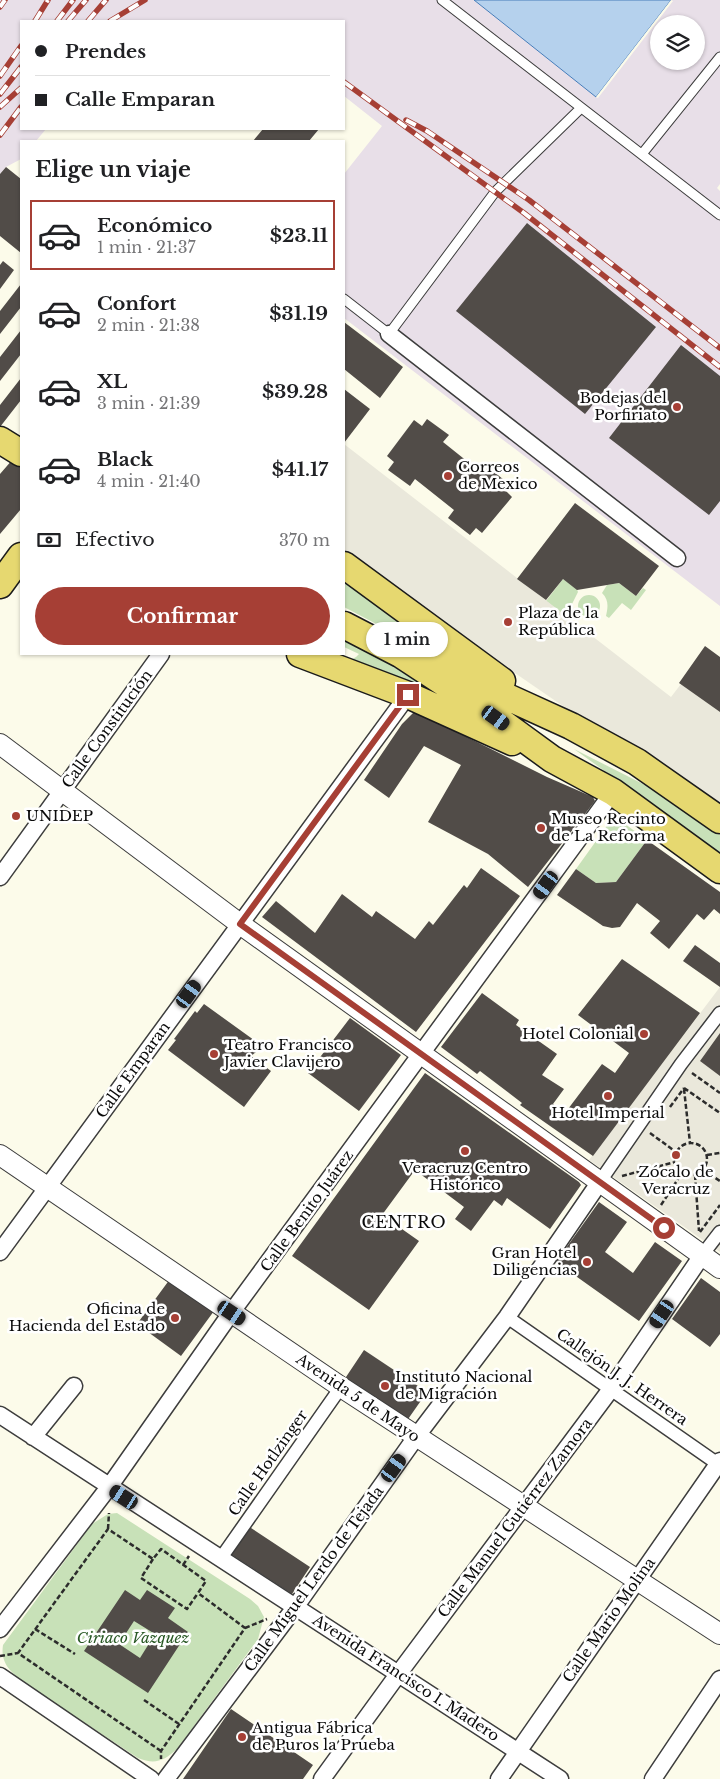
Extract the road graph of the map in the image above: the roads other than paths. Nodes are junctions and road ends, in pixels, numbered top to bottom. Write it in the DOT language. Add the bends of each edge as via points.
graph roads {
  1 [pos="442,0"];
  2 [pos="720,57"];
  3 [pos="581,108"];
  4 [pos="642,154"];
  5 [pos="720,215"];
  6 [pos="345,300"];
  7 [pos="389,334"];
  8 [pos="0,440"];
  9 [pos="20,452"];
  10 [pos="20,557"];
  11 [pos="678,558"];
  12 [pos="345,566"];
  13 [pos="0,585"];
  14 [pos="345,626"];
  15 [pos="400,654"];
  16 [pos="160,655"];
  17 [pos="303,655"];
  18 [pos="408,695"];
  19 [pos="546,714"];
  20 [pos="0,744"];
  21 [pos="552,759"];
  22 [pos="63,790"];
  23 [pos="613,792"];
  24 [pos="720,820"];
  25 [pos="720,870"];
  26 [pos="0,877"];
  27 [pos="240,924"];
  28 [pos="720,1013"];
  29 [pos="422,1055"];
  30 [pos="0,1155"];
  31 [pos="599,1183"];
  32 [pos="48,1187"];
  33 [pos="720,1232"];
  34 [pos="0,1252"];
  35 [pos="703,1254"];
  36 [pos="720,1268"];
  37 [pos="232,1313"];
  38 [pos="507,1317"];
  39 [pos="74,1386"];
  40 [pos="341,1387"];
  41 [pos="611,1389"];
  42 [pos="0,1415"];
  43 [pos="33,1437"];
  44 [pos="416,1437"];
  45 [pos="717,1471"];
  46 [pos="109,1487"];
  47 [pos="524,1506"];
  48 [pos="221,1558"];
  49 [pos="637,1580"];
  50 [pos="296,1606"];
  51 [pos="0,1629"];
  52 [pos="720,1634"];
  53 [pos="399,1673"];
  54 [pos="0,1676"];
  55 [pos="720,1679"];
  56 [pos="518,1751"];
  57 [pos="329,1777"];
  58 [pos="151,1779"];
  59 [pos="166,1779"];
  60 [pos="499,1779"];
  61 [pos="560,1779"];
  62 [pos="652,1779"];
  1 -- 3 [label="lane"];
  2 -- 4 [label="lane"];
  3 -- 4 [label="lane"];
  3 -- 7 [label="lane" via="495,192"];
  4 -- 5 [label="lane"];
  6 -- 7 [label="lane"];
  7 -- 11 [label="street"];
  8 -- 9 [label="main road"];
  10 -- 13 [label="main road"];
  12 -- 19 [label="main road"];
  14 -- 15 [label="main road"];
  15 -- 19 [label="main road" via="446,668"];
  15 -- 21 [label="main road"];
  16 -- 22 [label="street, Calle Constitución"];
  17 -- 18 [label="main road"];
  18 -- 21 [label="main road"];
  18 -- 27 [label="street, Calle Emparan"];
  19 -- 24 [label="main road" via="638,762"];
  20 -- 22 [label="street"];
  21 -- 23 [label="main road"];
  22 -- 26 [label="street, Calle Constitución"];
  22 -- 27 [label="street"];
  23 -- 25 [label="main road"];
  23 -- 29 [label="street, Calle Benito Juárez"];
  27 -- 29 [label="street"];
  27 -- 32 [label="street, Calle Emparan"];
  28 -- 31 [label="street"];
  29 -- 31 [label="street"];
  29 -- 37 [label="street, Calle Benito Juárez"];
  30 -- 32 [label="street, Avenida 5 de Mayo"];
  31 -- 35 [label="street" via="660,1212"];
  31 -- 38 [label="street, Calle Miguel Lerdo de Tejada"];
  32 -- 34 [label="street, Calle Emparan"];
  32 -- 37 [label="street, Avenida 5 de Mayo"];
  33 -- 35 [label="street"];
  35 -- 36 [label="street"];
  35 -- 41 [label="street, Calle Manuel Gutiérrez Zamora"];
  37 -- 40 [label="street, Avenida 5 de Mayo"];
  37 -- 46 [label="street, Calle Benito Juárez"];
  38 -- 41 [label="street, Callejón J. J. Herrera"];
  38 -- 44 [label="street, Calle Miguel Lerdo de Tejada"];
  39 -- 43 [label="street"];
  40 -- 44 [label="street, Avenida 5 de Mayo"];
  40 -- 48 [label="street, Calle Hotlzinger"];
  41 -- 45 [label="street, Callejón J. J. Herrera"];
  41 -- 47 [label="street, Calle Manuel Gutiérrez Zamora"];
  42 -- 43 [label="street, Avenida Francisco I. Madero"];
  43 -- 46 [label="street, Avenida Francisco I. Madero"];
  44 -- 47 [label="street, Avenida 5 de Mayo"];
  44 -- 50 [label="street, Calle Miguel Lerdo de Tejada"];
  45 -- 49 [label="street, Calle Mario Molina"];
  46 -- 48 [label="street, Avenida Francisco I. Madero"];
  46 -- 51 [label="street, Calle Benito Juárez"];
  47 -- 49 [label="street, Avenida 5 de Mayo"];
  47 -- 53 [label="street, Calle Manuel Gutiérrez Zamora"];
  48 -- 50 [label="street, Avenida Francisco I. Madero"];
  49 -- 52 [label="street, Avenida 5 de Mayo"];
  49 -- 56 [label="street, Calle Mario Molina"];
  50 -- 53 [label="street, Avenida Francisco I. Madero"];
  50 -- 59 [label="street, Calle Miguel Lerdo de Tejada"];
  53 -- 56 [label="street, Avenida Francisco I. Madero"];
  53 -- 57 [label="street, Calle Manuel Gutiérrez Zamora"];
  54 -- 58 [label="street"];
  55 -- 62 [label="street"];
  56 -- 60 [label="street, Calle Mario Molina"];
  56 -- 61 [label="street, Avenida Francisco I. Madero"];
}
